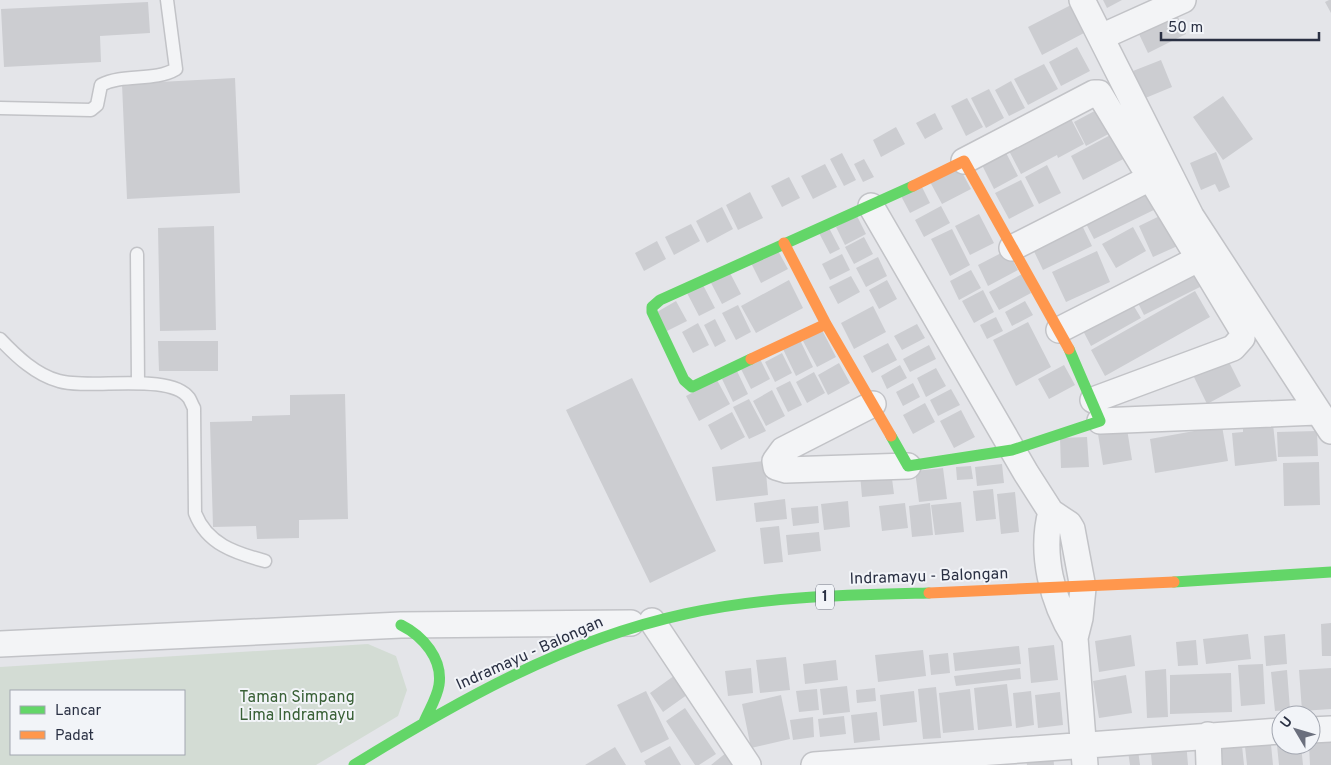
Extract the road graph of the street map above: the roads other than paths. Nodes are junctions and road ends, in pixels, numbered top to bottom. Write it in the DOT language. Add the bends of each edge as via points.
graph roads {
  1 [pos="167,0"];
  2 [pos="1082,0"];
  3 [pos="1183,0"];
  4 [pos="1101,38"];
  5 [pos="0,108"];
  6 [pos="964,161"];
  7 [pos="1150,178"];
  8 [pos="871,206"];
  9 [pos="784,243"];
  10 [pos="1012,248"];
  11 [pos="137,254"];
  12 [pos="1198,259"];
  13 [pos="826,324"];
  14 [pos="1059,330"];
  15 [pos="0,339"];
  16 [pos="138,383"];
  17 [pos="873,404"];
  18 [pos="1097,410"];
  19 [pos="1324,422"];
  20 [pos="1012,450"];
  21 [pos="908,466"];
  22 [pos="1051,512"];
  23 [pos="265,561"];
  24 [pos="1331,572"];
  25 [pos="1083,588"];
  26 [pos="1052,589"];
  27 [pos="648,622"];
  28 [pos="401,624"];
  29 [pos="1075,638"];
  30 [pos="0,644"];
  31 [pos="424,722"];
  32 [pos="1271,732"];
  33 [pos="1208,735"];
  34 [pos="1085,756"];
  35 [pos="964,759"];
  36 [pos="354,765"];
  37 [pos="748,765"];
  38 [pos="814,765"];
  39 [pos="1209,765"];
  1 -- 5 [label="lane" via="176,69 163,74 111,80 101,85 97,105 91,110"];
  2 -- 4 [label="street"];
  3 -- 4 [label="street"];
  4 -- 19 [label="street" via="1190,216"];
  6 -- 7 [label="street" via="1096,92 1101,95"];
  6 -- 8 [label="main road"];
  6 -- 10 [label="main road"];
  7 -- 10 [label="street"];
  7 -- 12 [label="street"];
  8 -- 9 [label="main road"];
  8 -- 20 [label="street"];
  9 -- 13 [label="main road"];
  9 -- 13 [label="main road" via="655,303 652,312 684,380 692,386 698,385"];
  10 -- 14 [label="main road"];
  11 -- 16 [label="lane"];
  12 -- 14 [label="street"];
  12 -- 18 [label="street" via="1242,330 1242,338 1233,348"];
  13 -- 17 [label="main road"];
  14 -- 18 [label="main road"];
  15 -- 16 [label="lane" via="18,357 57,381"];
  16 -- 23 [label="lane" via="164,386 181,391 189,398 194,408 195,513 200,526 232,552"];
  17 -- 21 [label="main road"];
  17 -- 21 [label="street" via="782,450 775,461 776,467 786,470"];
  18 -- 19 [label="street"];
  18 -- 20 [label="main road"];
  20 -- 21 [label="main road"];
  20 -- 22 [label="street"];
  22 -- 25 [label="street" via="1072,529"];
  22 -- 26 [label="street" via="1046,536"];
  24 -- 25 [label="main road, Indramayu - Balongan / 1"];
  25 -- 26 [label="main road, Indramayu - Balongan / 1"];
  25 -- 29 [label="street"];
  26 -- 27 [label="main road, Indramayu - Balongan / 1" via="788,599 728,606"];
  26 -- 29 [label="street" via="1063,619"];
  27 -- 28 [label="street"];
  27 -- 31 [label="main road, Indramayu - Balongan / 1" via="550,659"];
  27 -- 37 [label="street"];
  28 -- 30 [label="street"];
  28 -- 31 [label="main road" via="412,629 423,641 434,657 438,672 439,686"];
  29 -- 34 [label="street"];
  31 -- 36 [label="main road, Indramayu - Balongan / 1"];
  32 -- 33 [label="street"];
  33 -- 34 [label="street"];
  33 -- 39 [label="street"];
  34 -- 35 [label="street"];
  35 -- 38 [label="street"];
}
